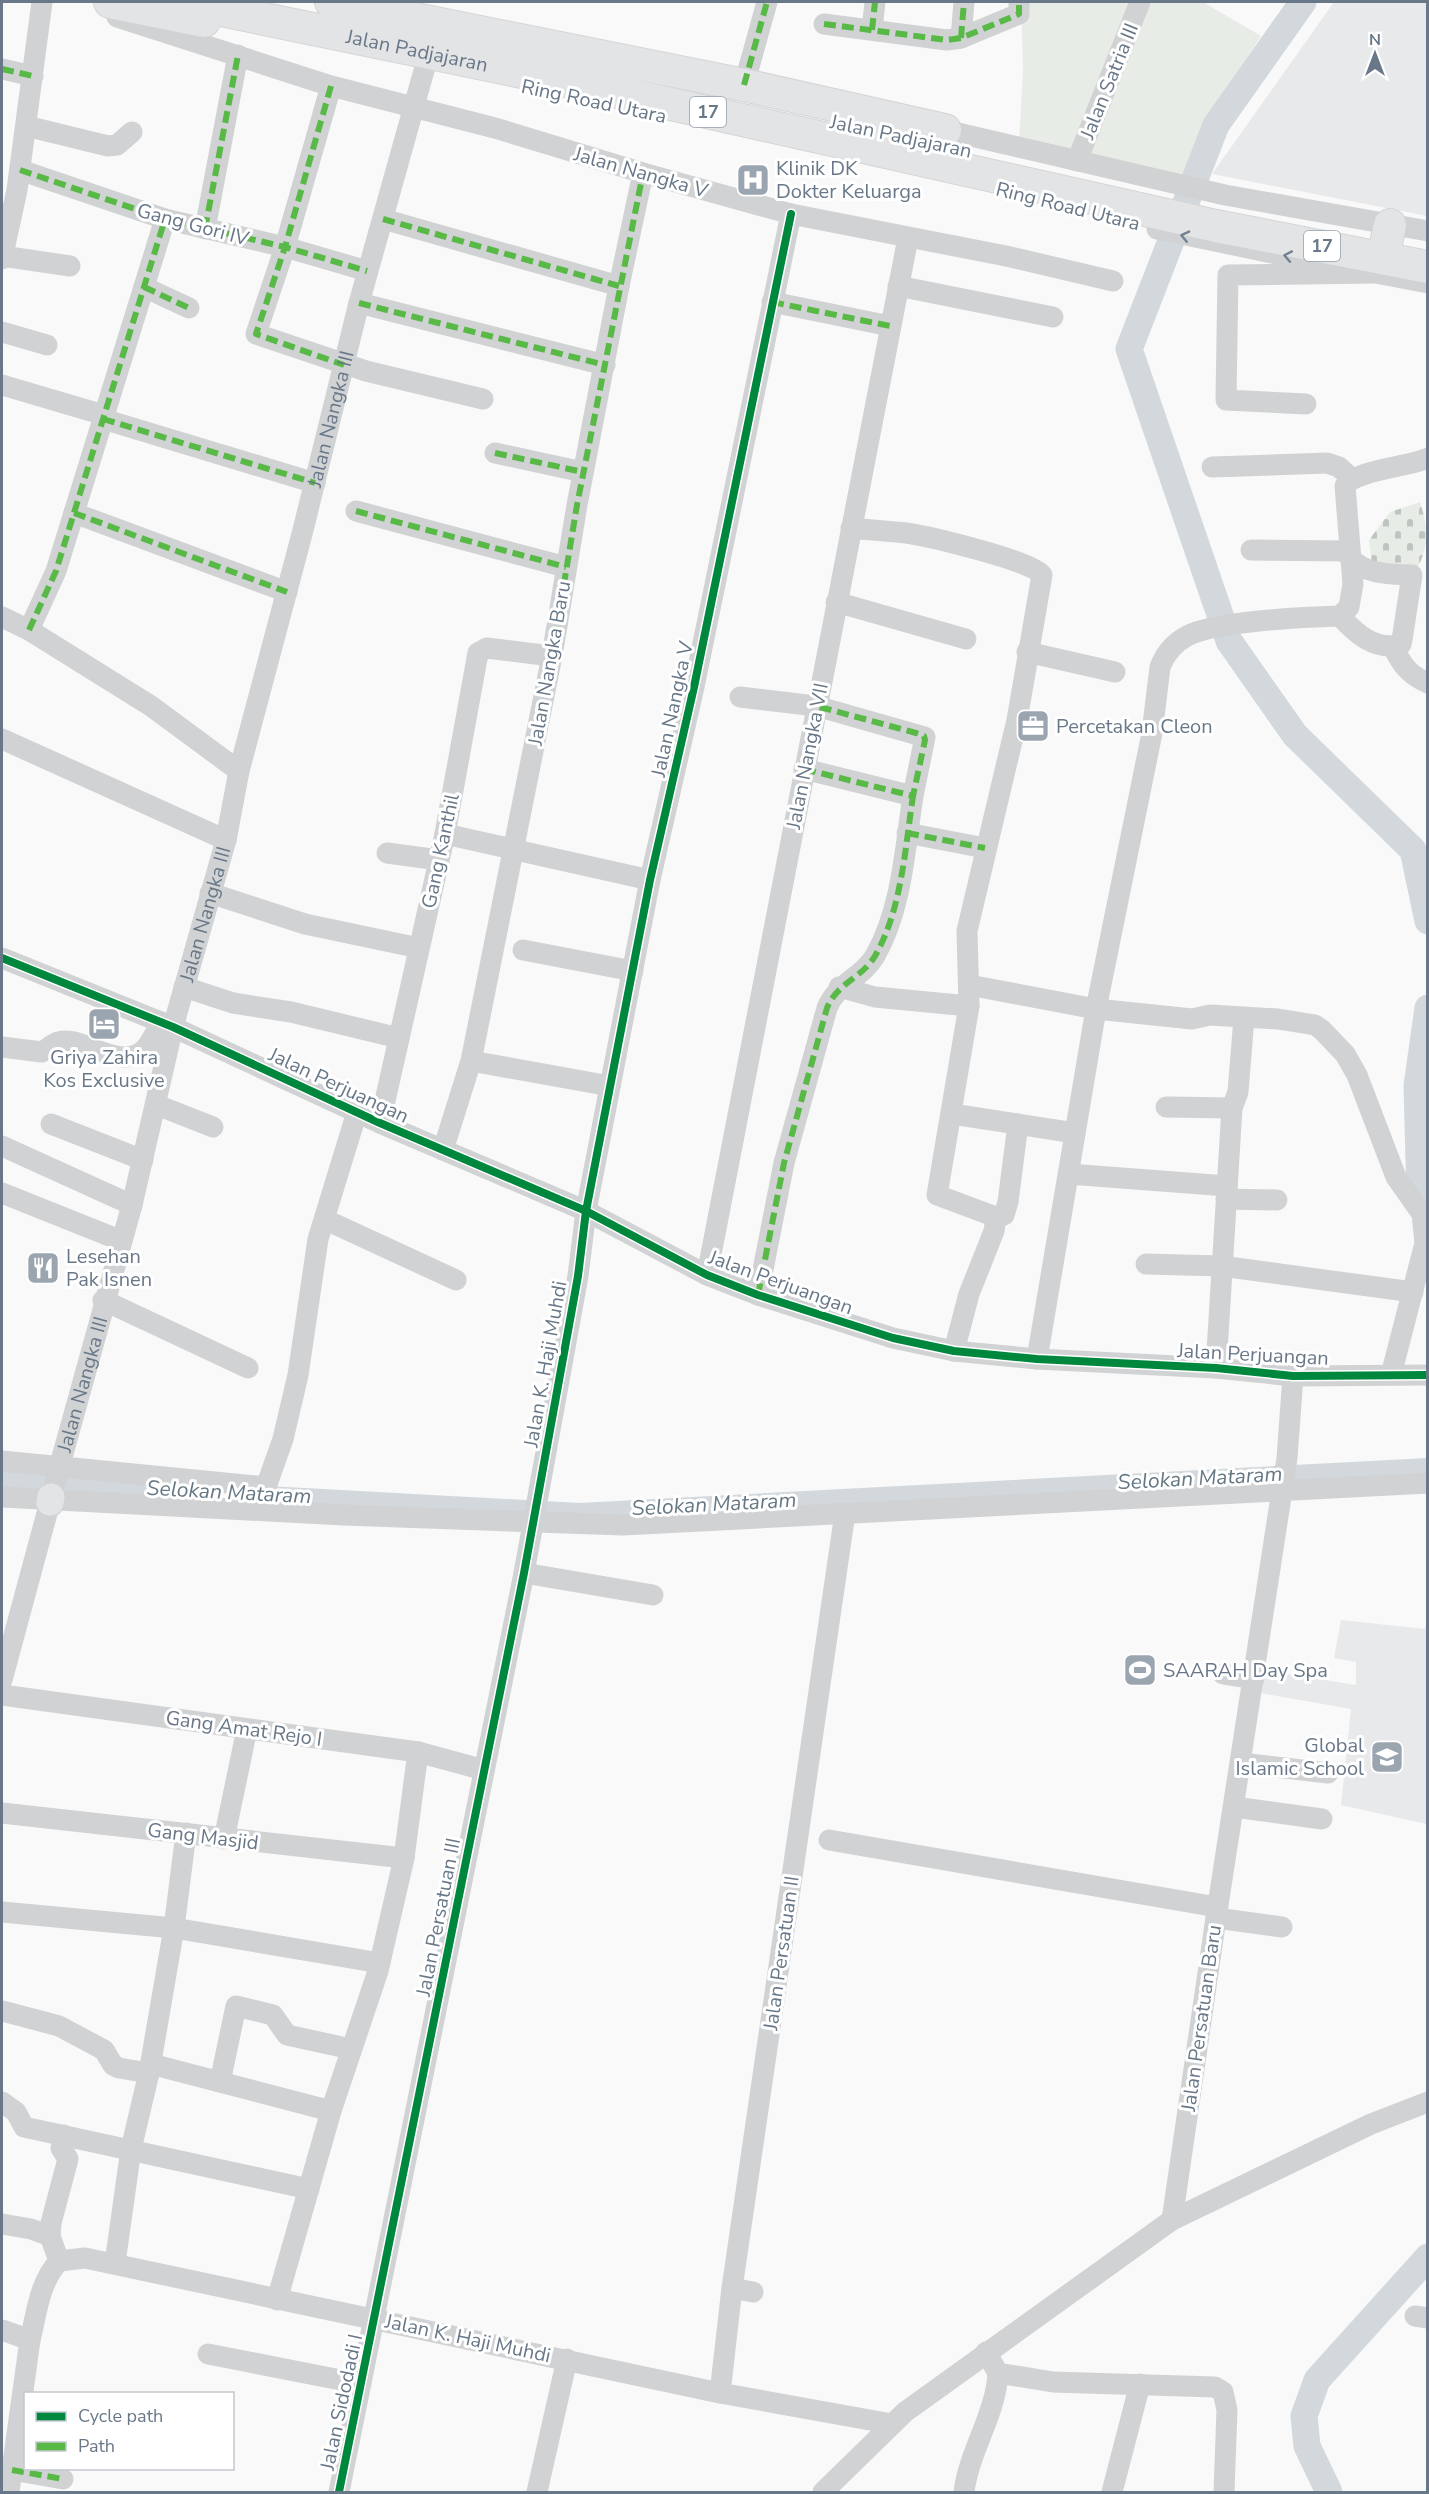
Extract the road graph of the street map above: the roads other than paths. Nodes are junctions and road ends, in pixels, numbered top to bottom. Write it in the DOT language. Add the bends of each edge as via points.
graph roads {
  1 [pos="42,2"];
  2 [pos="101,2"];
  3 [pos="110,2"];
  4 [pos="182,2"];
  5 [pos="331,2"];
  6 [pos="767,2"];
  7 [pos="875,2"];
  8 [pos="964,2"];
  9 [pos="1019,2"];
  10 [pos="1140,2"];
  11 [pos="219,6"];
  12 [pos="260,7"];
  13 [pos="433,12"];
  14 [pos="824,24"];
  15 [pos="872,30"];
  16 [pos="961,38"];
  17 [pos="238,55"];
  18 [pos="425,67"];
  19 [pos="2,69"];
  20 [pos="33,76"];
  21 [pos="744,85"];
  22 [pos="331,86"];
  23 [pos="593,93"];
  24 [pos="412,105"];
  25 [pos="26,126"];
  26 [pos="132,132"];
  27 [pos="943,137"];
  28 [pos="1077,161"];
  29 [pos="643,174"];
  30 [pos="13,182"];
  31 [pos="1162,205"];
  32 [pos="791,214"];
  33 [pos="1219,217"];
  34 [pos="165,219"];
  35 [pos="383,219"];
  36 [pos="205,229"];
  37 [pos="1428,231"];
  38 [pos="1388,232"];
  39 [pos="908,237"];
  40 [pos="285,247"];
  41 [pos="1428,248"];
  42 [pos="2,257"];
  43 [pos="70,266"];
  44 [pos="1428,267"];
  45 [pos="367,271"];
  46 [pos="1374,273"];
  47 [pos="1113,281"];
  48 [pos="1428,284"];
  49 [pos="619,286"];
  50 [pos="898,286"];
  51 [pos="144,287"];
  52 [pos="772,302"];
  53 [pos="359,303"];
  54 [pos="189,308"];
  55 [pos="1053,317"];
  56 [pos="890,326"];
  57 [pos="2,332"];
  58 [pos="47,345"];
  59 [pos="345,365"];
  60 [pos="605,365"];
  61 [pos="2,385"];
  62 [pos="483,399"];
  63 [pos="1306,404"];
  64 [pos="104,417"];
  65 [pos="495,453"];
  66 [pos="1428,458"];
  67 [pos="1212,467"];
  68 [pos="583,472"];
  69 [pos="1352,479"];
  70 [pos="315,483"];
  71 [pos="356,511"];
  72 [pos="74,513"];
  73 [pos="850,528"];
  74 [pos="1251,550"];
  75 [pos="1350,555"];
  76 [pos="566,567"];
  77 [pos="287,592"];
  78 [pos="836,602"];
  79 [pos="1340,616"];
  80 [pos="2,617"];
  81 [pos="29,630"];
  82 [pos="966,639"];
  83 [pos="1393,647"];
  84 [pos="1027,652"];
  85 [pos="552,656"];
  86 [pos="1115,672"];
  87 [pos="1428,683"];
  88 [pos="740,697"];
  89 [pos="816,706"];
  90 [pos="2,739"];
  91 [pos="804,769"];
  92 [pos="239,771"];
  93 [pos="913,796"];
  94 [pos="907,833"];
  95 [pos="445,834"];
  96 [pos="226,840"];
  97 [pos="985,848"];
  98 [pos="513,851"];
  99 [pos="387,853"];
  100 [pos="439,860"];
  101 [pos="650,880"];
  102 [pos="210,892"];
  103 [pos="419,948"];
  104 [pos="523,950"];
  105 [pos="2,958"];
  106 [pos="633,971"];
  107 [pos="969,985"];
  108 [pos="184,987"];
  109 [pos="839,987"];
  110 [pos="969,1006"];
  111 [pos="1096,1008"];
  112 [pos="1244,1018"];
  113 [pos="167,1024"];
  114 [pos="399,1038"];
  115 [pos="2,1047"];
  116 [pos="471,1061"];
  117 [pos="610,1086"];
  118 [pos="157,1105"];
  119 [pos="1166,1107"];
  120 [pos="1232,1108"];
  121 [pos="357,1112"];
  122 [pos="952,1114"];
  123 [pos="380,1123"];
  124 [pos="51,1124"];
  125 [pos="1018,1124"];
  126 [pos="213,1127"];
  127 [pos="1075,1132"];
  128 [pos="2,1146"];
  129 [pos="443,1150"];
  130 [pos="143,1160"];
  131 [pos="1069,1174"];
  132 [pos="1227,1192"];
  133 [pos="2,1193"];
  134 [pos="1277,1200"];
  135 [pos="132,1205"];
  136 [pos="586,1211"];
  137 [pos="996,1217"];
  138 [pos="326,1220"];
  139 [pos="122,1242"];
  140 [pos="1146,1264"];
  141 [pos="1221,1266"];
  142 [pos="707,1275"];
  143 [pos="456,1280"];
  144 [pos="1413,1292"];
  145 [pos="758,1295"];
  146 [pos="103,1300"];
  147 [pos="954,1351"];
  148 [pos="1037,1359"];
  149 [pos="248,1368"];
  150 [pos="1216,1368"];
  151 [pos="1391,1375"];
  152 [pos="1428,1375"];
  153 [pos="1293,1376"];
  154 [pos="2,1461"];
  155 [pos="59,1466"];
  156 [pos="1285,1476"];
  157 [pos="1428,1483"];
  158 [pos="2,1497"];
  159 [pos="51,1499"];
  160 [pos="535,1512"];
  161 [pos="845,1513"];
  162 [pos="524,1573"];
  163 [pos="653,1595"];
  164 [pos="6,1646"];
  165 [pos="1223,1674"];
  166 [pos="1254,1679"];
  167 [pos="2,1680"];
  168 [pos="2,1695"];
  169 [pos="247,1729"];
  170 [pos="418,1752"];
  171 [pos="1241,1763"];
  172 [pos="484,1770"];
  173 [pos="1328,1773"];
  174 [pos="1234,1807"];
  175 [pos="2,1813"];
  176 [pos="1322,1819"];
  177 [pos="186,1833"];
  178 [pos="224,1839"];
  179 [pos="828,1840"];
  180 [pos="404,1858"];
  181 [pos="2,1911"];
  182 [pos="1216,1912"];
  183 [pos="1282,1927"];
  184 [pos="174,1928"];
  185 [pos="380,1963"];
  186 [pos="2,2011"];
  187 [pos="351,2049"];
  188 [pos="150,2069"];
  189 [pos="220,2082"];
  190 [pos="2,2102"];
  191 [pos="1428,2102"];
  192 [pos="331,2111"];
  193 [pos="64,2134"];
  194 [pos="131,2149"];
  195 [pos="309,2189"];
  196 [pos="1172,2220"];
  197 [pos="2,2224"];
  198 [pos="50,2236"];
  199 [pos="59,2261"];
  200 [pos="115,2263"];
  201 [pos="732,2288"];
  202 [pos="753,2292"];
  203 [pos="277,2300"];
  204 [pos="375,2318"];
  205 [pos="2,2330"];
  206 [pos="30,2340"];
  207 [pos="986,2352"];
  208 [pos="207,2354"];
  209 [pos="567,2359"];
  210 [pos="998,2373"];
  211 [pos="361,2384"];
  212 [pos="1140,2384"];
  213 [pos="720,2393"];
  214 [pos="892,2424"];
  215 [pos="12,2470"];
  216 [pos="63,2480"];
  217 [pos="9,2493"];
  218 [pos="339,2493"];
  219 [pos="537,2493"];
  220 [pos="823,2493"];
  221 [pos="964,2493"];
  222 [pos="1112,2493"];
  223 [pos="1224,2493"];
  1 -- 20 [label="street"];
  2 -- 17 [label="street, Jalan Nangka V" via="105,13"];
  3 -- 18 [label="highway, Ring Road Utara"];
  4 -- 11 [label="highway, Jalan Padjajaran / 17"];
  5 -- 13 [label="highway"];
  6 -- 21 [label="street"];
  7 -- 15 [label="street"];
  8 -- 16 [label="street"];
  9 -- 16 [label="street" via="1019,14"];
  10 -- 28 [label="street, Jalan Satria III"];
  11 -- 12 [label="highway, Jalan Padjajaran / 17"];
  12 -- 23 [label="highway, Jalan Padjajaran / 17"];
  12 -- 27 [label="highway, Jalan Padjajaran / 17"];
  13 -- 21 [label="highway"];
  14 -- 15 [label="street"];
  15 -- 16 [label="street" via="947,40"];
  17 -- 22 [label="street, Jalan Nangka V"];
  17 -- 36 [label="street"];
  18 -- 23 [label="highway, Ring Road Utara"];
  18 -- 24 [label="street, Jalan Nangka III"];
  19 -- 20 [label="street"];
  20 -- 25 [label="street"];
  21 -- 27 [label="highway"];
  22 -- 24 [label="street, Jalan Nangka V"];
  22 -- 40 [label="street"];
  23 -- 31 [label="highway, Jalan Padjajaran / 17"];
  24 -- 29 [label="street, Jalan Nangka V"];
  24 -- 35 [label="street, Jalan Nangka III"];
  25 -- 26 [label="street" via="108,146 117,145"];
  25 -- 30 [label="street"];
  27 -- 28 [label="street"];
  27 -- 31 [label="highway, Jalan Padjajaran / 17"];
  28 -- 31 [label="street"];
  29 -- 32 [label="street, Jalan Nangka V"];
  29 -- 49 [label="street, Jalan Nangka Baru"];
  30 -- 34 [label="street, Gang Gori IV"];
  30 -- 42 [label="street"];
  31 -- 33 [label="highway, Jalan Padjajaran / 17"];
  32 -- 39 [label="street"];
  32 -- 52 [label="street, Jalan Nangka V"];
  33 -- 38 [label="highway, Jalan Padjajaran / 17"];
  33 -- 44 [label="highway, Jalan Padjajaran / 17"];
  46 -- 33 [label="street, one-way"];
  34 -- 36 [label="street, Gang Gori IV"];
  34 -- 51 [label="street"];
  35 -- 45 [label="street, Jalan Nangka III"];
  35 -- 49 [label="street"];
  36 -- 40 [label="street, Gang Gori IV"];
  37 -- 38 [label="street"];
  38 -- 41 [label="highway, Jalan Padjajaran / 17"];
  39 -- 47 [label="street"];
  39 -- 50 [label="street, Jalan Nangka VII"];
  40 -- 45 [label="street, Gang Gori IV"];
  40 -- 59 [label="street" via="256,334"];
  42 -- 43 [label="street"];
  45 -- 53 [label="street, Jalan Nangka III"];
  46 -- 48 [label="street"];
  46 -- 63 [label="street" via="1228,275 1226,400"];
  49 -- 60 [label="street, Jalan Nangka Baru"];
  50 -- 55 [label="street"];
  50 -- 56 [label="street, Jalan Nangka VII"];
  51 -- 54 [label="street"];
  51 -- 64 [label="street"];
  52 -- 56 [label="street"];
  52 -- 101 [label="street, Jalan Nangka V" via="694,687"];
  53 -- 59 [label="street, Jalan Nangka III"];
  53 -- 60 [label="street"];
  56 -- 73 [label="street, Jalan Nangka VII"];
  57 -- 58 [label="street"];
  59 -- 62 [label="street"];
  59 -- 70 [label="street, Jalan Nangka III"];
  60 -- 68 [label="street, Jalan Nangka Baru"];
  61 -- 64 [label="street"];
  64 -- 70 [label="street"];
  64 -- 72 [label="street"];
  65 -- 68 [label="street"];
  66 -- 69 [label="street"];
  67 -- 69 [label="street" via="1327,463 1339,467"];
  68 -- 76 [label="street, Jalan Nangka Baru"];
  69 -- 75 [label="street" via="1344,492"];
  70 -- 77 [label="street, Jalan Nangka III"];
  71 -- 76 [label="street"];
  72 -- 77 [label="street"];
  72 -- 81 [label="street" via="56,571"];
  73 -- 78 [label="street, Jalan Nangka VII"];
  73 -- 84 [label="street" via="907,534 1040,571 1042,579"];
  74 -- 75 [label="street"];
  75 -- 79 [label="street" via="1352,598"];
  75 -- 83 [label="street" via="1356,564 1374,572 1412,575 1401,644"];
  76 -- 85 [label="street, Jalan Nangka Baru"];
  77 -- 92 [label="street, Jalan Nangka III"];
  78 -- 82 [label="street"];
  78 -- 89 [label="street, Jalan Nangka VII"];
  79 -- 83 [label="street" via="1358,636"];
  79 -- 111 [label="street" via="1207,630 1173,646 1160,667 1152,733"];
  80 -- 81 [label="street"];
  81 -- 92 [label="street" via="151,706"];
  83 -- 87 [label="street" via="1403,667 1414,678"];
  84 -- 86 [label="street"];
  84 -- 97 [label="street" via="1017,720"];
  85 -- 95 [label="street, Gang Kanthil" via="488,648 478,653"];
  85 -- 98 [label="street, Jalan Nangka Baru"];
  88 -- 89 [label="street"];
  89 -- 91 [label="street, Jalan Nangka VII"];
  89 -- 93 [label="street" via="924,736"];
  90 -- 96 [label="street"];
  91 -- 93 [label="street"];
  91 -- 142 [label="street, Jalan Nangka VII"];
  92 -- 96 [label="street, Jalan Nangka III"];
  93 -- 94 [label="street"];
  94 -- 97 [label="street"];
  94 -- 109 [label="street" via="887,933 864,972"];
  95 -- 98 [label="street"];
  95 -- 100 [label="street, Gang Kanthil"];
  96 -- 102 [label="street, Jalan Nangka III"];
  97 -- 107 [label="street" via="968,931"];
  98 -- 101 [label="street"];
  98 -- 116 [label="street, Jalan Nangka Baru"];
  99 -- 100 [label="street"];
  100 -- 103 [label="street, Gang Kanthil"];
  101 -- 106 [label="street, Jalan Nangka V"];
  102 -- 103 [label="street" via="305,924"];
  102 -- 108 [label="street, Jalan Nangka III"];
  103 -- 114 [label="street, Gang Kanthil"];
  104 -- 106 [label="street"];
  105 -- 113 [label="street, Jalan Perjuangan"];
  106 -- 117 [label="street, Jalan Nangka V"];
  107 -- 110 [label="street"];
  107 -- 111 [label="street"];
  108 -- 113 [label="street, Jalan Nangka III"];
  108 -- 114 [label="street" via="233,1004 291,1012"];
  109 -- 110 [label="street" via="875,997"];
  109 -- 145 [label="street" via="826,1008 784,1163"];
  110 -- 122 [label="street"];
  111 -- 112 [label="street" via="1192,1019 1210,1015"];
  111 -- 127 [label="street"];
  112 -- 120 [label="street" via="1238,1092"];
  112 -- 144 [label="street" via="1315,1025 1345,1054 1357,1075 1396,1177 1422,1214 1425,1243"];
  113 -- 115 [label="street" via="145,1049 133,1055 109,1055 65,1041 42,1052"];
  113 -- 118 [label="street, Jalan Nangka III"];
  113 -- 121 [label="street, Jalan Perjuangan"];
  114 -- 123 [label="street, Gang Kanthil"];
  116 -- 117 [label="street"];
  116 -- 129 [label="street, Jalan Nangka Baru"];
  117 -- 136 [label="street, Jalan Nangka V"];
  118 -- 126 [label="street"];
  118 -- 130 [label="street, Jalan Nangka III"];
  119 -- 120 [label="street"];
  120 -- 132 [label="street"];
  121 -- 123 [label="street, Jalan Perjuangan"];
  121 -- 138 [label="street" via="330,1192"];
  122 -- 125 [label="street"];
  122 -- 137 [label="street" via="937,1195"];
  123 -- 129 [label="street, Jalan Perjuangan"];
  124 -- 130 [label="street"];
  125 -- 127 [label="street"];
  125 -- 137 [label="street" via="1006,1211"];
  127 -- 131 [label="street"];
  128 -- 135 [label="street"];
  129 -- 136 [label="street, Jalan Perjuangan"];
  130 -- 135 [label="street, Jalan Nangka III"];
  131 -- 132 [label="street"];
  131 -- 148 [label="street"];
  132 -- 134 [label="street"];
  132 -- 141 [label="street"];
  133 -- 139 [label="street"];
  135 -- 139 [label="street, Jalan Nangka III"];
  136 -- 142 [label="street, Jalan Perjuangan"];
  136 -- 160 [label="street, Jalan K. Haji Muhdi"];
  137 -- 147 [label="street"];
  138 -- 143 [label="street"];
  138 -- 155 [label="street" via="315,1250 305,1333 286,1428 266,1487"];
  139 -- 146 [label="street, Jalan Nangka III"];
  140 -- 141 [label="street"];
  141 -- 144 [label="street"];
  141 -- 150 [label="street"];
  142 -- 145 [label="street, Jalan Perjuangan"];
  144 -- 151 [label="street"];
  145 -- 147 [label="street, Jalan Perjuangan" via="893,1338"];
  146 -- 149 [label="street"];
  146 -- 155 [label="street, Jalan Nangka III"];
  147 -- 148 [label="street, Jalan Perjuangan"];
  148 -- 150 [label="street, Jalan Perjuangan"];
  150 -- 153 [label="street, Jalan Perjuangan"];
  151 -- 152 [label="street, Jalan Perjuangan"];
  151 -- 153 [label="street, Jalan Perjuangan"];
  153 -- 156 [label="street, Jalan Persatuan Baru"];
  154 -- 155 [label="street"];
  155 -- 159 [label="street, Jalan Nangka III"];
  156 -- 157 [label="street"];
  156 -- 161 [label="street"];
  156 -- 166 [label="street, Jalan Persatuan Baru"];
  158 -- 159 [label="street"];
  159 -- 160 [label="street"];
  159 -- 164 [label="street, Jalan Nangka III"];
  160 -- 161 [label="street" via="623,1525"];
  160 -- 162 [label="street, Jalan Persatuan III"];
  161 -- 201 [label="street, Jalan Persatuan II"];
  162 -- 163 [label="street"];
  162 -- 172 [label="street, Jalan Persatuan III"];
  164 -- 167 [label="street, Jalan Nangka III"];
  165 -- 166 [label="street"];
  166 -- 171 [label="street, Jalan Persatuan Baru"];
  168 -- 169 [label="street, Gang Amat Rejo I"];
  169 -- 170 [label="street, Gang Amat Rejo I"];
  169 -- 178 [label="street"];
  170 -- 172 [label="street, Gang Amat Rejo I"];
  170 -- 180 [label="street"];
  171 -- 173 [label="street"];
  171 -- 174 [label="street, Jalan Persatuan Baru"];
  172 -- 204 [label="street, Jalan Persatuan III"];
  174 -- 176 [label="street"];
  174 -- 182 [label="street, Jalan Persatuan Baru"];
  175 -- 177 [label="street, Gang Masjid"];
  177 -- 178 [label="street, Gang Masjid"];
  177 -- 184 [label="street"];
  178 -- 180 [label="street, Gang Masjid"];
  179 -- 182 [label="street"];
  180 -- 185 [label="street"];
  181 -- 184 [label="street"];
  182 -- 183 [label="street"];
  182 -- 196 [label="street, Jalan Persatuan Baru"];
  184 -- 185 [label="street"];
  184 -- 188 [label="street"];
  185 -- 187 [label="street"];
  186 -- 188 [label="street" via="59,2026 104,2050 119,2068"];
  187 -- 189 [label="street" via="287,2035 273,2015 236,2006"];
  187 -- 192 [label="street"];
  188 -- 189 [label="street"];
  188 -- 194 [label="street"];
  189 -- 192 [label="street"];
  190 -- 193 [label="street" via="16,2112 24,2127"];
  191 -- 196 [label="street" via="1371,2124"];
  192 -- 195 [label="street"];
  193 -- 194 [label="street"];
  193 -- 198 [label="street" via="61,2148 68,2159"];
  194 -- 195 [label="street"];
  194 -- 200 [label="street"];
  195 -- 203 [label="street"];
  196 -- 207 [label="street"];
  197 -- 198 [label="street"];
  198 -- 199 [label="street"];
  199 -- 200 [label="street, Jalan K. Haji Muhdi" via="85,2258"];
  199 -- 206 [label="street" via="42,2286"];
  200 -- 203 [label="street, Jalan K. Haji Muhdi"];
  201 -- 202 [label="street"];
  201 -- 213 [label="street, Jalan Persatuan II"];
  203 -- 204 [label="street, Jalan K. Haji Muhdi"];
  204 -- 209 [label="street, Jalan K. Haji Muhdi"];
  204 -- 211 [label="street, Jalan Sidodadi I"];
  205 -- 206 [label="street"];
  206 -- 215 [label="street"];
  207 -- 210 [label="street"];
  207 -- 214 [label="street"];
  208 -- 211 [label="street"];
  209 -- 213 [label="street, Jalan K. Haji Muhdi"];
  209 -- 219 [label="street"];
  210 -- 212 [label="street" via="1053,2382"];
  210 -- 221 [label="street" via="998,2387 968,2467"];
  211 -- 218 [label="street, Jalan Sidodadi I"];
  212 -- 222 [label="street"];
  212 -- 223 [label="street" via="1215,2386 1223,2392 1227,2410"];
  213 -- 214 [label="street, Jalan K. Haji Muhdi"];
  214 -- 220 [label="street"];
  215 -- 216 [label="street"];
  215 -- 217 [label="street"];
}
